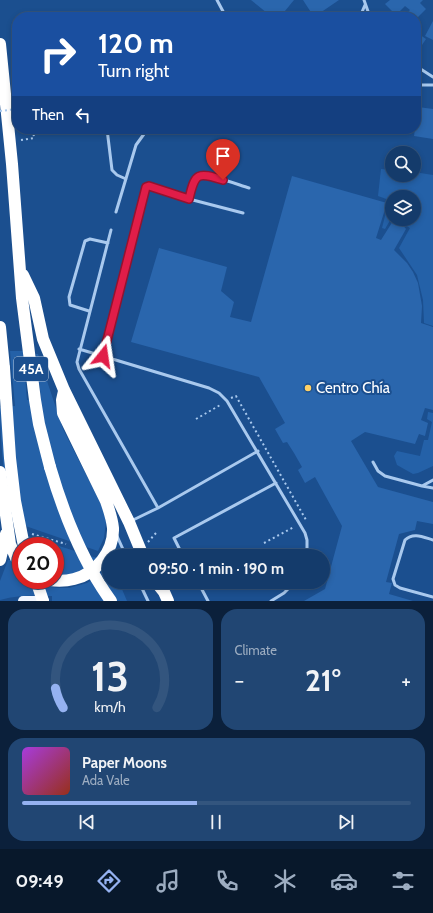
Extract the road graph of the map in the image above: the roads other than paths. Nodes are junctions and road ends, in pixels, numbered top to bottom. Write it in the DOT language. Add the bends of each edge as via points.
graph roads {
  1 [pos="217,0"];
  2 [pos="364,0"];
  3 [pos="365,5"];
  4 [pos="223,12"];
  5 [pos="362,12"];
  6 [pos="368,12"];
  7 [pos="0,44"];
  8 [pos="421,69"];
  9 [pos="433,77"];
  10 [pos="421,85"];
  11 [pos="433,85"];
  12 [pos="108,134"];
  13 [pos="144,134"];
  14 [pos="126,179"];
  15 [pos="249,188"];
  16 [pos="189,199"];
  17 [pos="116,212"];
  18 [pos="243,213"];
  19 [pos="111,230"];
  20 [pos="108,243"];
  21 [pos="20,269"];
  22 [pos="89,311"];
  23 [pos="0,327"];
  24 [pos="79,349"];
  25 [pos="103,356"];
  26 [pos="64,390"];
  27 [pos="258,452"];
  28 [pos="372,462"];
  29 [pos="0,472"];
  30 [pos="433,480"];
  31 [pos="276,483"];
  32 [pos="422,486"];
  33 [pos="433,488"];
  34 [pos="158,508"];
  35 [pos="111,515"];
  36 [pos="129,522"];
  37 [pos="4,529"];
  38 [pos="22,537"];
  39 [pos="433,540"];
  40 [pos="12,549"];
  41 [pos="123,549"];
  42 [pos="140,549"];
  43 [pos="180,549"];
  44 [pos="307,549"];
  45 [pos="0,560"];
  46 [pos="64,581"];
  47 [pos="39,589"];
  48 [pos="142,589"];
  49 [pos="157,589"];
  50 [pos="160,589"];
  51 [pos="202,589"];
  52 [pos="288,589"];
  53 [pos="433,597"];
  54 [pos="23,601"];
  55 [pos="44,601"];
  56 [pos="111,601"];
  57 [pos="148,601"];
  58 [pos="160,601"];
  59 [pos="168,601"];
  60 [pos="208,601"];
  61 [pos="271,601"];
  1 -- 4 [label="lane"];
  2 -- 3 [label="lane"];
  3 -- 5 [label="lane"];
  3 -- 6 [label="lane"];
  7 -- 21 [label="highway, 45A"];
  8 -- 9 [label="lane"];
  10 -- 11 [label="lane"];
  12 -- 14 [label="lane" via="112,170 117,176"];
  13 -- 14 [label="lane" via="137,141"];
  14 -- 17 [label="lane"];
  15 -- 16 [label="lane" via="203,175 197,177 193,183"];
  16 -- 18 [label="lane"];
  16 -- 25 [label="lane" via="148,186 146,188"];
  19 -- 20 [label="lane"];
  20 -- 22 [label="lane"];
  20 -- 22 [label="lane" via="90,239 85,241 70,290 70,305"];
  21 -- 26 [label="highway" via="34,298 43,339"];
  21 -- 56 [label="highway, 45A, bridge" via="35,400 50,467 79,547"];
  22 -- 24 [label="lane"];
  23 -- 38 [label="highway, 45A, bridge" via="10,458"];
  24 -- 25 [label="lane"];
  24 -- 34 [label="lane" via="76,359 79,369"];
  25 -- 27 [label="lane" via="210,388 219,393 227,401"];
  26 -- 35 [label="highway" via="63,414"];
  26 -- 36 [label="highway"];
  27 -- 31 [label="lane"];
  27 -- 34 [label="lane"];
  28 -- 32 [label="lane" via="385,476"];
  29 -- 37 [label="highway"];
  30 -- 32 [label="lane"];
  31 -- 43 [label="lane" via="174,538"];
  31 -- 44 [label="lane" via="305,534"];
  32 -- 33 [label="lane"];
  34 -- 36 [label="lane"];
  35 -- 41 [label="lane"];
  35 -- 46 [label="highway" via="113,530 104,557 86,574"];
  36 -- 42 [label="highway"];
  37 -- 40 [label="highway"];
  37 -- 45 [label="highway"];
  39 -- 53 [label="lane" via="415,536 405,540 393,579 395,585 400,588"];
  47 -- 55 [label="highway, bridge"];
  48 -- 57 [label="lane"];
  49 -- 58 [label="highway"];
  50 -- 59 [label="highway"];
  51 -- 60 [label="lane"];
  52 -- 61 [label="lane"];
  54 -- 55 [label="main road"];
}
